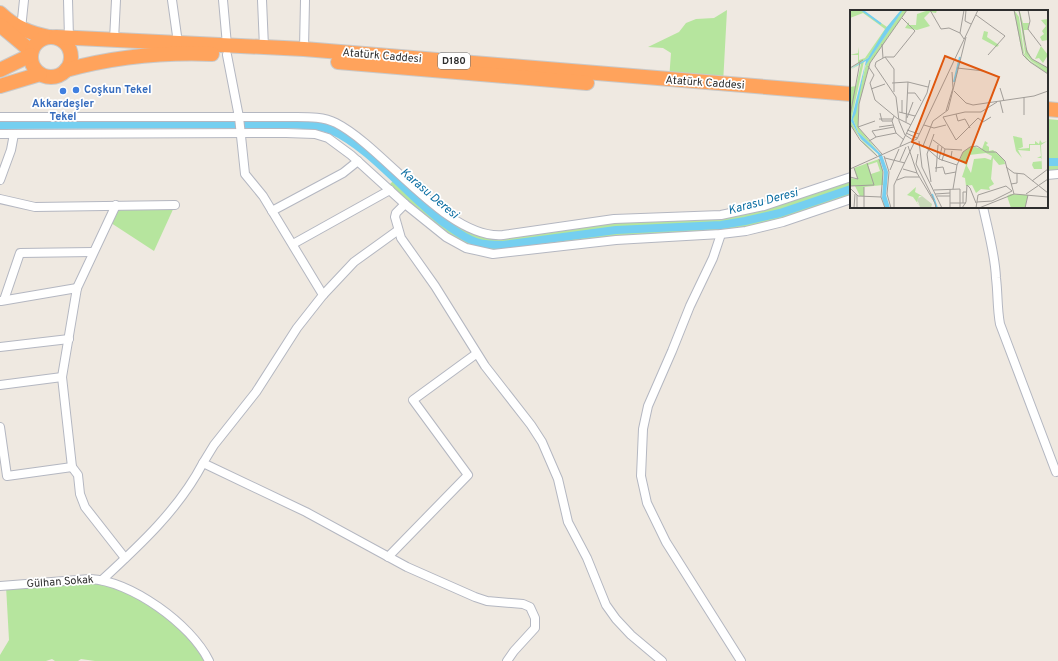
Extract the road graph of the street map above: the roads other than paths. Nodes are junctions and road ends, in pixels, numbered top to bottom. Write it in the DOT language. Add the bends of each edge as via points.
graph roads {
  1 [pos="24,0"];
  2 [pos="68,0"];
  3 [pos="116,0"];
  4 [pos="172,0"];
  5 [pos="223,0"];
  6 [pos="262,0"];
  7 [pos="305,0"];
  8 [pos="0,23"];
  9 [pos="20,28"];
  10 [pos="58,37"];
  11 [pos="114,40"];
  12 [pos="178,43"];
  13 [pos="264,47"];
  14 [pos="227,50"];
  15 [pos="304,50"];
  16 [pos="31,53"];
  17 [pos="0,70"];
  18 [pos="66,70"];
  19 [pos="40,74"];
  20 [pos="0,86"];
  21 [pos="850,94"];
  22 [pos="850,104"];
  23 [pos="1048,109"];
  24 [pos="1058,110"];
  25 [pos="0,117"];
  26 [pos="239,117"];
  27 [pos="1048,119"];
  28 [pos="1058,120"];
  29 [pos="241,133"];
  30 [pos="0,134"];
  31 [pos="14,134"];
  32 [pos="358,161"];
  33 [pos="1058,174"];
  34 [pos="1048,175"];
  35 [pos="850,177"];
  36 [pos="0,180"];
  37 [pos="390,190"];
  38 [pos="0,199"];
  39 [pos="850,200"];
  40 [pos="405,204"];
  41 [pos="116,205"];
  42 [pos="175,205"];
  43 [pos="983,208"];
  44 [pos="272,211"];
  45 [pos="398,231"];
  46 [pos="721,234"];
  47 [pos="293,244"];
  48 [pos="93,252"];
  49 [pos="77,288"];
  50 [pos="323,295"];
  51 [pos="2,301"];
  52 [pos="68,339"];
  53 [pos="0,347"];
  54 [pos="476,354"];
  55 [pos="62,377"];
  56 [pos="0,384"];
  57 [pos="0,427"];
  58 [pos="204,463"];
  59 [pos="72,467"];
  60 [pos="1056,472"];
  61 [pos="388,557"];
  62 [pos="125,558"];
  63 [pos="102,580"];
  64 [pos="0,586"];
  65 [pos="209,661"];
  66 [pos="507,661"];
  67 [pos="662,661"];
  68 [pos="741,661"];
  1 -- 9 [label="street"];
  2 -- 10 [label="street"];
  3 -- 11 [label="street"];
  4 -- 12 [label="street"];
  5 -- 14 [label="street"];
  6 -- 13 [label="street"];
  7 -- 15 [label="street"];
  8 -- 9 [label="highway"];
  8 -- 16 [label="highway"];
  9 -- 10 [label="highway"];
  10 -- 11 [label="highway, Atatürk Caddesi / D180"];
  10 -- 16 [label="highway" via="38,41"];
  10 -- 18 [label="highway" via="70,51 70,62"];
  11 -- 12 [label="highway, Atatürk Caddesi / D180"];
  12 -- 14 [label="highway, Atatürk Caddesi / D180"];
  13 -- 14 [label="highway, Atatürk Caddesi / D180"];
  13 -- 15 [label="highway, Atatürk Caddesi / D180"];
  14 -- 18 [label="highway, Atatürk Caddesi / D180" via="144,55 112,59"];
  14 -- 22 [label="highway, Atatürk Caddesi / D180" via="304,59"];
  14 -- 26 [label="street"];
  15 -- 21 [label="highway, Atatürk Caddesi / D180"];
  16 -- 17 [label="highway"];
  16 -- 19 [label="highway" via="33,66"];
  18 -- 19 [label="highway, Atatürk Caddesi" via="54,77"];
  19 -- 20 [label="highway, Atatürk Caddesi"];
  23 -- 24 [label="highway"];
  25 -- 26 [label="street"];
  26 -- 29 [label="street"];
  26 -- 35 [label="street" via="306,117 336,123 363,142 439,208 470,228 487,235 614,219 721,215 764,206"];
  27 -- 28 [label="highway"];
  29 -- 31 [label="street"];
  29 -- 32 [label="street" via="315,134 328,138"];
  29 -- 44 [label="street" via="245,174"];
  30 -- 31 [label="street"];
  31 -- 36 [label="street"];
  32 -- 37 [label="street"];
  32 -- 44 [label="street" via="343,173"];
  33 -- 34 [label="street"];
  37 -- 40 [label="street"];
  37 -- 47 [label="street"];
  38 -- 41 [label="street" via="35,207"];
  39 -- 46 [label="street" via="770,226"];
  40 -- 45 [label="street" via="396,213"];
  40 -- 46 [label="street" via="454,243 474,251 493,254 616,240"];
  41 -- 42 [label="street"];
  41 -- 48 [label="street"];
  43 -- 60 [label="street" via="992,250 1000,324"];
  44 -- 47 [label="street"];
  45 -- 50 [label="street" via="354,262"];
  45 -- 54 [label="street"];
  46 -- 68 [label="street" via="713,258 648,406 643,429 641,476 647,503 666,542"];
  47 -- 50 [label="street"];
  48 -- 49 [label="street"];
  48 -- 51 [label="street" via="20,254"];
  49 -- 51 [label="street"];
  49 -- 52 [label="street"];
  50 -- 58 [label="street" via="297,328 259,387 214,445"];
  52 -- 53 [label="street"];
  52 -- 55 [label="street"];
  54 -- 61 [label="street" via="413,400 468,475"];
  54 -- 67 [label="street" via="542,442 558,479 568,522 587,558 606,605 631,635"];
  55 -- 56 [label="street"];
  55 -- 59 [label="street"];
  57 -- 59 [label="street" via="7,476"];
  58 -- 61 [label="street" via="306,512"];
  58 -- 62 [label="street" via="173,507"];
  59 -- 62 [label="street" via="78,475 80,494 85,506"];
  61 -- 66 [label="street" via="481,599 530,607 536,618 535,628"];
  62 -- 63 [label="street"];
  63 -- 64 [label="street, Gülhan Sokak"];
  63 -- 65 [label="street, Gülhan Sokak" via="140,597 171,616 191,634"];
}
